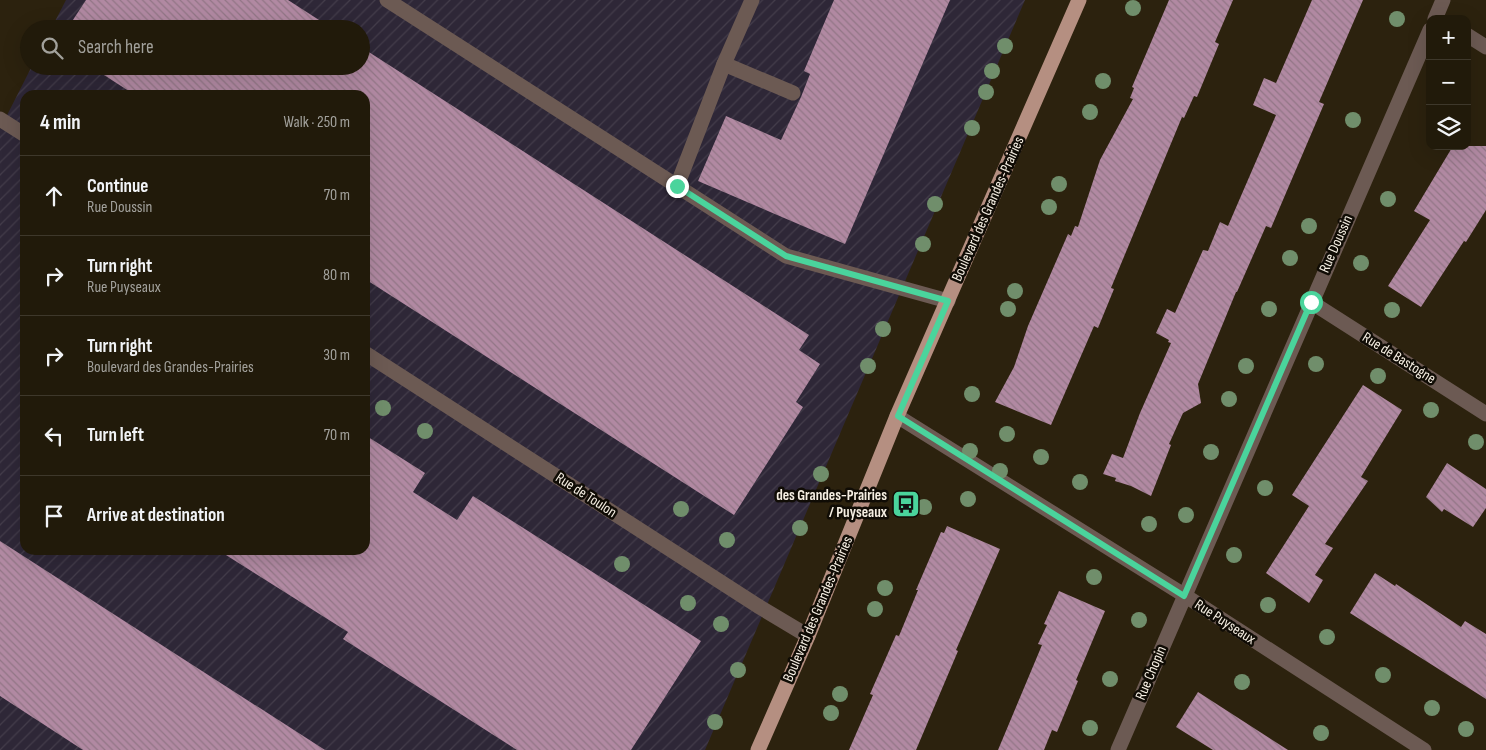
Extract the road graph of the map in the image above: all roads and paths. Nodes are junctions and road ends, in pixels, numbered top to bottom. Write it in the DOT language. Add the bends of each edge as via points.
graph roads {
  1 [pos="387,0"];
  2 [pos="1079,0"];
  3 [pos="1443,0"];
  4 [pos="745,2"];
  5 [pos="1439,15"];
  6 [pos="1471,38"];
  7 [pos="1426,39"];
  8 [pos="1486,47"];
  9 [pos="724,64"];
  10 [pos="794,93"];
  11 [pos="0,119"];
  12 [pos="20,132"];
  13 [pos="677,186"];
  14 [pos="948,301"];
  15 [pos="1311,302"];
  16 [pos="370,357"];
  17 [pos="1486,414"];
  18 [pos="898,416"];
  19 [pos="1184,596"];
  20 [pos="808,636"];
  21 [pos="758,750"];
  22 [pos="1118,750"];
  23 [pos="1424,750"];
  1 -- 13 [label="street"];
  2 -- 14 [label="main road, Boulevard des Grandes-Prairies"];
  3 -- 5 [label="street"];
  4 -- 9 [label="street"];
  6 -- 8 [label="street"];
  7 -- 15 [label="street, Rue Doussin"];
  9 -- 10 [label="street"];
  9 -- 13 [label="street"];
  11 -- 12 [label="street"];
  13 -- 14 [label="street" via="786,256"];
  14 -- 18 [label="main road, Boulevard des Grandes-Prairies"];
  15 -- 17 [label="street, Rue de Bastogne"];
  15 -- 19 [label="street, Rue Doussin"];
  16 -- 20 [label="street, Rue de Toulon"];
  18 -- 19 [label="street, Rue Puyseaux"];
  18 -- 20 [label="main road, Boulevard des Grandes-Prairies"];
  19 -- 22 [label="street, Rue Chopin"];
  19 -- 23 [label="street, Rue Puyseaux"];
  20 -- 21 [label="main road, Boulevard des Grandes-Prairies"];
}
